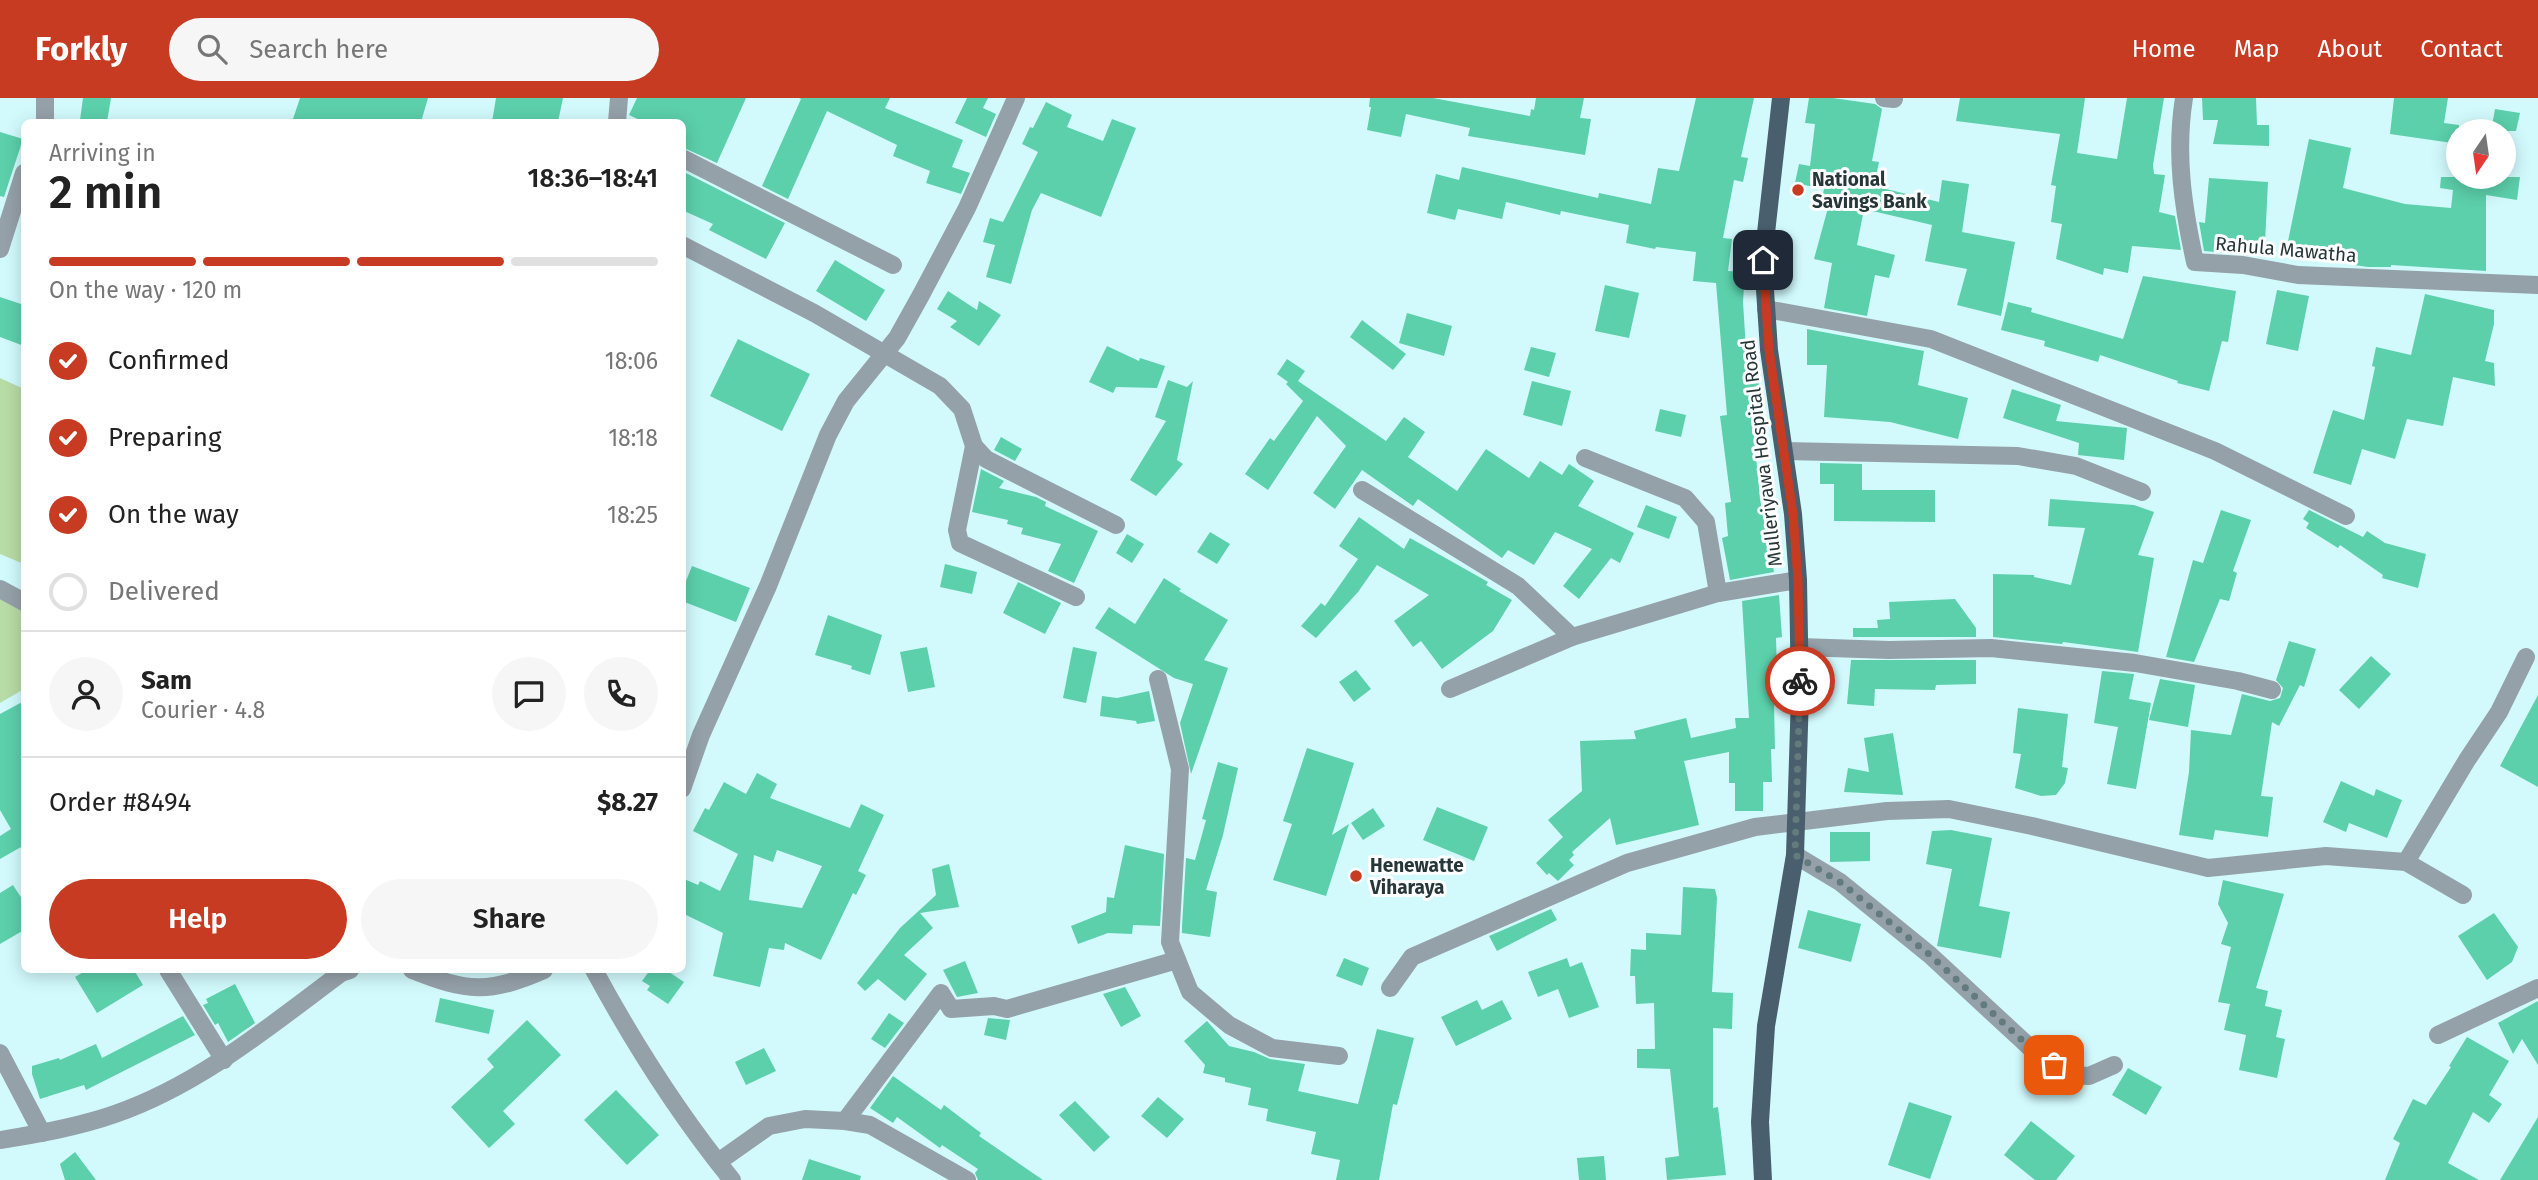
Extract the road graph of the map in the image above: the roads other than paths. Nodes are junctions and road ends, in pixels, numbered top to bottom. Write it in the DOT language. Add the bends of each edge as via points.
graph roads {
  1 [pos="46,98"];
  2 [pos="619,98"];
  3 [pos="1016,98"];
  4 [pos="1781,98"];
  5 [pos="2184,98"];
  6 [pos="46,119"];
  7 [pos="617,119"];
  8 [pos="686,160"];
  9 [pos="21,182"];
  10 [pos="686,247"];
  11 [pos="0,249"];
  12 [pos="893,265"];
  13 [pos="2538,285"];
  14 [pos="1766,309"];
  15 [pos="883,354"];
  16 [pos="974,446"];
  17 [pos="1784,451"];
  18 [pos="1585,458"];
  19 [pos="1362,490"];
  20 [pos="2142,492"];
  21 [pos="2346,516"];
  22 [pos="1116,525"];
  23 [pos="1798,580"];
  24 [pos="0,589"];
  25 [pos="1718,593"];
  26 [pos="1076,597"];
  27 [pos="21,600"];
  28 [pos="1572,637"];
  29 [pos="1800,647"];
  30 [pos="2526,657"];
  31 [pos="1158,679"];
  32 [pos="1450,689"];
  33 [pos="2272,690"];
  34 [pos="686,778"];
  35 [pos="1797,820"];
  36 [pos="1795,855"];
  37 [pos="2406,862"];
  38 [pos="2463,895"];
  39 [pos="1177,960"];
  40 [pos="170,973"];
  41 [pos="341,973"];
  42 [pos="420,973"];
  43 [pos="537,973"];
  44 [pos="596,973"];
  45 [pos="1390,988"];
  46 [pos="2538,988"];
  47 [pos="2438,1035"];
  48 [pos="0,1053"];
  49 [pos="1339,1056"];
  50 [pos="224,1059"];
  51 [pos="2114,1065"];
  52 [pos="845,1121"];
  53 [pos="42,1133"];
  54 [pos="0,1140"];
  55 [pos="718,1163"];
  56 [pos="732,1180"];
  57 [pos="967,1180"];
  58 [pos="1763,1180"];
  1 -- 6 [label="street"];
  2 -- 7 [label="street"];
  3 -- 15 [label="street" via="967,208 897,338"];
  4 -- 14 [label="main road, Mulleriyawa Hospital Road" via="1763,260"];
  5 -- 13 [label="street, Rahula Mawatha" via="2180,124 2183,207 2195,262 2244,264 2298,275"];
  8 -- 12 [label="street"];
  9 -- 11 [label="street"];
  10 -- 15 [label="street"];
  14 -- 17 [label="main road, Mulleriyawa Hospital Road"];
  14 -- 21 [label="street" via="1931,339 2215,451"];
  15 -- 16 [label="street" via="940,386 962,409"];
  15 -- 34 [label="street" via="846,401 828,435"];
  16 -- 22 [label="street" via="986,459"];
  16 -- 26 [label="street" via="957,530 960,542"];
  17 -- 20 [label="street" via="2018,456 2076,466"];
  17 -- 23 [label="main road, Mulleriyawa Hospital Road"];
  18 -- 25 [label="street" via="1685,498 1706,522"];
  19 -- 28 [label="street" via="1518,586"];
  23 -- 25 [label="street"];
  23 -- 29 [label="main road, Mulleriyawa Hospital Road"];
  24 -- 27 [label="street"];
  25 -- 28 [label="street"];
  28 -- 32 [label="street"];
  29 -- 33 [label="street" via="1991,648 2135,663"];
  29 -- 35 [label="main road, Mulleriyawa Hospital Road"];
  30 -- 37 [label="street" via="2499,712"];
  31 -- 39 [label="street" via="1180,769 1170,942"];
  35 -- 36 [label="main road, Mulleriyawa Hospital Road"];
  35 -- 37 [label="street" via="1950,809 2208,868 2326,856"];
  35 -- 45 [label="street" via="1755,827 1627,863 1412,957"];
  36 -- 51 [label="street" via="1840,882 1920,947 2037,1054 2070,1075 2089,1076"];
  36 -- 58 [label="main road, Mulleriyawa Hospital Road" via="1766,1026 1760,1122"];
  37 -- 38 [label="street"];
  39 -- 49 [label="street" via="1190,992 1229,1025 1272,1048"];
  39 -- 52 [label="street" via="1007,1009 951,1009 941,993"];
  40 -- 50 [label="street"];
  41 -- 50 [label="street"];
  42 -- 43 [label="street" via="446,983 482,988 514,983"];
  44 -- 55 [label="street"];
  46 -- 47 [label="street"];
  48 -- 53 [label="street"];
  50 -- 53 [label="street" via="115,1114"];
  52 -- 55 [label="street" via="805,1119 769,1126"];
  52 -- 57 [label="street" via="870,1125"];
  53 -- 54 [label="street"];
  55 -- 56 [label="street"];
}
